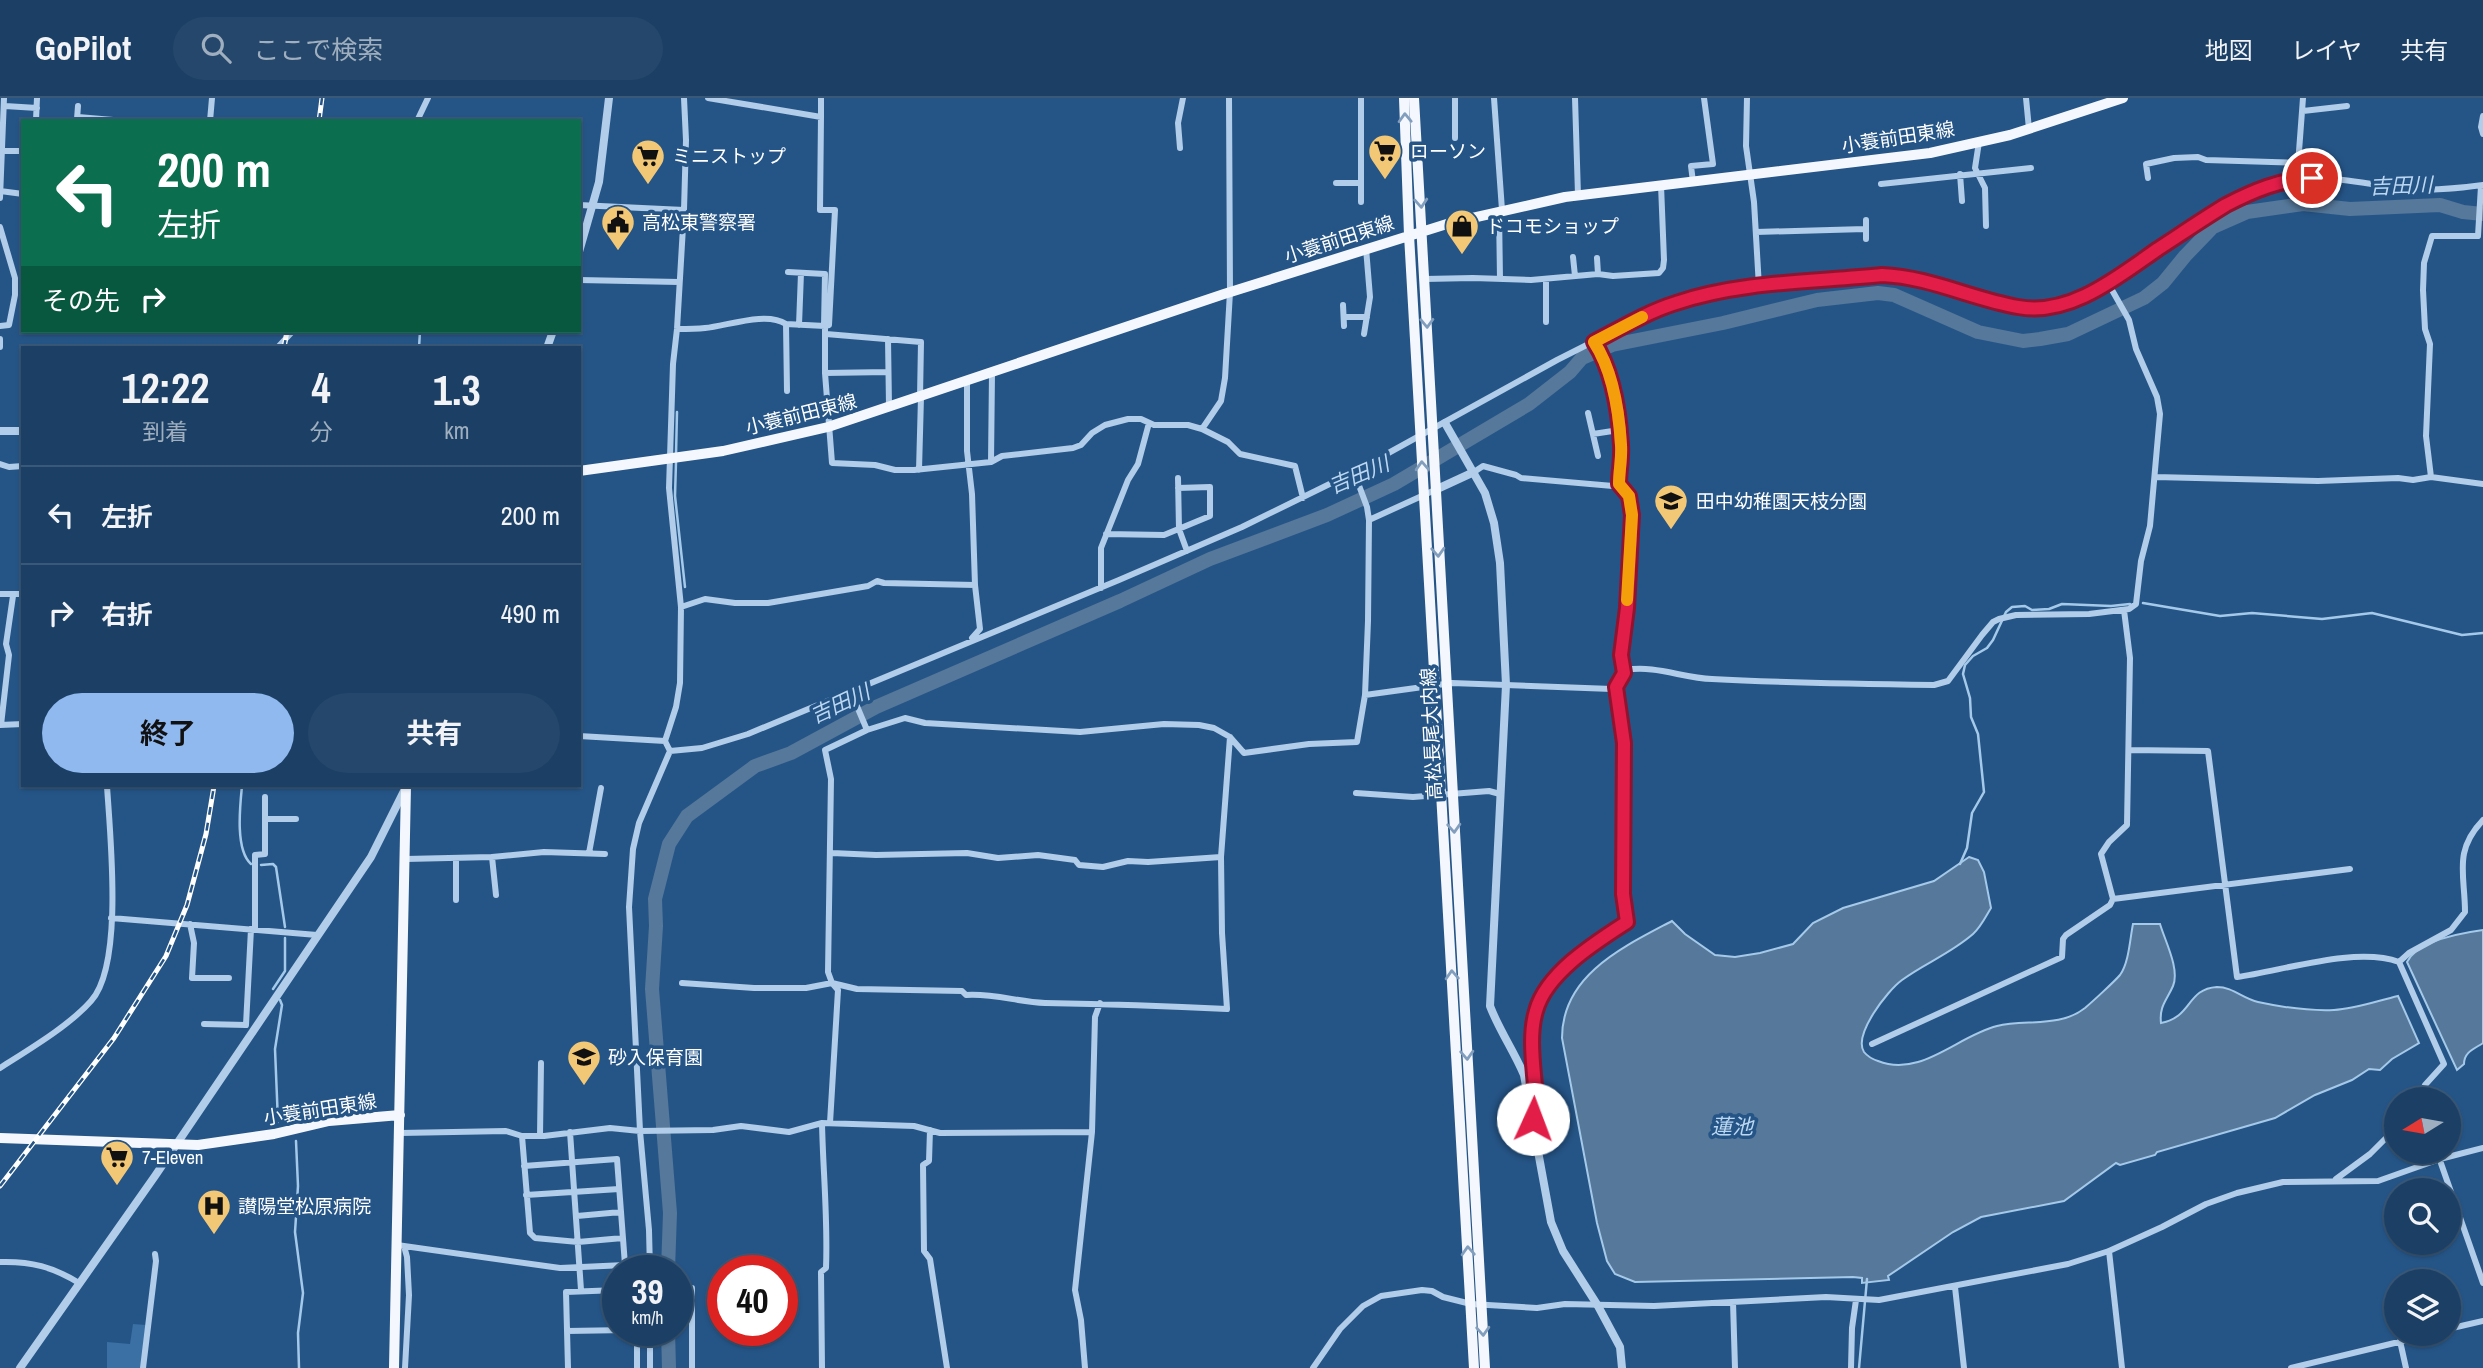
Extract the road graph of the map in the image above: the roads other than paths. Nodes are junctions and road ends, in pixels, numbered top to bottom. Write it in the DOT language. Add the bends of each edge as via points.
graph roads {
  1 [pos="37,98"];
  2 [pos="212,98"];
  3 [pos="428,98"];
  4 [pos="609,98"];
  5 [pos="684,98"];
  6 [pos="708,98"];
  7 [pos="821,98"];
  8 [pos="1183,98"];
  9 [pos="1229,98"];
  10 [pos="1361,98"];
  11 [pos="1404,98"];
  12 [pos="1415,98"];
  13 [pos="1455,98"];
  14 [pos="1494,98"];
  15 [pos="1575,98"];
  16 [pos="1704,98"];
  17 [pos="1747,98"];
  18 [pos="2026,98"];
  19 [pos="2123,98"];
  20 [pos="2303,98"];
  21 [pos="5,102"];
  22 [pos="78,106"];
  23 [pos="2347,106"];
  24 [pos="37,108"];
  25 [pos="2303,111"];
  26 [pos="2483,116"];
  27 [pos="821,117"];
  28 [pos="36,119"];
  29 [pos="77,119"];
  30 [pos="210,119"];
  31 [pos="418,119"];
  32 [pos="2029,129"];
  33 [pos="2483,134"];
  34 [pos="1455,138"];
  35 [pos="1979,142"];
  36 [pos="1180,148"];
  37 [pos="1,151"];
  38 [pos="21,151"];
  39 [pos="2300,163"];
  40 [pos="2031,168"];
  41 [pos="1976,173"];
  42 [pos="1960,174"];
  43 [pos="1750,175"];
  44 [pos="2148,178"];
  45 [pos="2297,178"];
  46 [pos="1693,182"];
  47 [pos="1336,183"];
  48 [pos="1361,183"];
  49 [pos="1881,184"];
  50 [pos="1661,185"];
  51 [pos="2482,186"];
  52 [pos="0,191"];
  53 [pos="21,194"];
  54 [pos="1578,195"];
  55 [pos="0,198"];
  56 [pos="1962,201"];
  57 [pos="1361,202"];
  58 [pos="581,205"];
  59 [pos="593,206"];
  60 [pos="684,210"];
  61 [pos="1501,211"];
  62 [pos="1866,220"];
  63 [pos="1986,226"];
  64 [pos="0,227"];
  65 [pos="1866,229"];
  66 [pos="1423,231"];
  67 [pos="1756,232"];
  68 [pos="1409,235"];
  69 [pos="1866,239"];
  70 [pos="581,245"];
  71 [pos="1366,248"];
  72 [pos="1573,257"];
  73 [pos="1597,258"];
  74 [pos="788,272"];
  75 [pos="801,273"];
  76 [pos="1598,274"];
  77 [pos="1575,276"];
  78 [pos="581,279"];
  79 [pos="1425,279"];
  80 [pos="1500,279"];
  81 [pos="1546,280"];
  82 [pos="679,282"];
  83 [pos="1759,287"];
  84 [pos="2110,287"];
  85 [pos="1230,292"];
  86 [pos="1343,305"];
  87 [pos="1344,317"];
  88 [pos="1367,317"];
  89 [pos="1546,322"];
  90 [pos="786,324"];
  91 [pos="799,325"];
  92 [pos="0,326"];
  93 [pos="1344,326"];
  94 [pos="825,329"];
  95 [pos="677,330"];
  96 [pos="291,333"];
  97 [pos="1364,334"];
  98 [pos="1,339"];
  99 [pos="888,339"];
  100 [pos="1596,345"];
  101 [pos="279,346"];
  102 [pos="0,347"];
  103 [pos="888,372"];
  104 [pos="825,373"];
  105 [pos="992,373"];
  106 [pos="967,381"];
  107 [pos="787,391"];
  108 [pos="921,397"];
  109 [pos="889,408"];
  110 [pos="1588,413"];
  111 [pos="1149,423"];
  112 [pos="1447,426"];
  113 [pos="828,427"];
  114 [pos="1202,429"];
  115 [pos="1619,430"];
  116 [pos="0,431"];
  117 [pos="21,431"];
  118 [pos="1593,434"];
  119 [pos="1426,436"];
  120 [pos="1598,456"];
  121 [pos="670,459"];
  122 [pos="992,461"];
  123 [pos="968,463"];
  124 [pos="0,464"];
  125 [pos="21,466"];
  126 [pos="1471,468"];
  127 [pos="919,470"];
  128 [pos="581,471"];
  129 [pos="1354,472"];
  130 [pos="2155,477"];
  131 [pos="2431,477"];
  132 [pos="1178,478"];
  133 [pos="1619,484"];
  134 [pos="2483,484"];
  135 [pos="1178,488"];
  136 [pos="1429,489"];
  137 [pos="1303,498"];
  138 [pos="1369,520"];
  139 [pos="1179,529"];
  140 [pos="1106,534"];
  141 [pos="1187,551"];
  142 [pos="975,585"];
  143 [pos="1101,588"];
  144 [pos="0,594"];
  145 [pos="21,594"];
  146 [pos="13,596"];
  147 [pos="681,607"];
  148 [pos="2124,610"];
  149 [pos="968,642"];
  150 [pos="1624,673"];
  151 [pos="1441,684"];
  152 [pos="1506,685"];
  153 [pos="1616,687"];
  154 [pos="851,692"];
  155 [pos="1365,695"];
  156 [pos="1,724"];
  157 [pos="21,724"];
  158 [pos="867,730"];
  159 [pos="581,736"];
  160 [pos="1230,737"];
  161 [pos="665,741"];
  162 [pos="2129,750"];
  163 [pos="670,751"];
  164 [pos="107,787"];
  165 [pos="406,787"];
  166 [pos="601,788"];
  167 [pos="1356,793"];
  168 [pos="1500,794"];
  169 [pos="1447,795"];
  170 [pos="265,797"];
  171 [pos="265,819"];
  172 [pos="296,819"];
  173 [pos="2483,820"];
  174 [pos="589,853"];
  175 [pos="832,853"];
  176 [pos="605,854"];
  177 [pos="492,857"];
  178 [pos="1221,857"];
  179 [pos="456,858"];
  180 [pos="406,859"];
  181 [pos="2350,869"];
  182 [pos="2225,886"];
  183 [pos="496,895"];
  184 [pos="2113,899"];
  185 [pos="456,900"];
  186 [pos="111,918"];
  187 [pos="190,924"];
  188 [pos="253,930"];
  189 [pos="317,935"];
  190 [pos="2399,962"];
  191 [pos="229,978"];
  192 [pos="682,983"];
  193 [pos="832,983"];
  194 [pos="1100,1003"];
  195 [pos="204,1024"];
  196 [pos="250,1027"];
  197 [pos="1872,1044"];
  198 [pos="541,1063"];
  199 [pos="0,1068"];
  200 [pos="2424,1087"];
  201 [pos="1529,1094"];
  202 [pos="400,1115"];
  203 [pos="826,1123"];
  204 [pos="930,1130"];
  205 [pos="640,1131"];
  206 [pos="570,1132"];
  207 [pos="1092,1132"];
  208 [pos="400,1133"];
  209 [pos="522,1136"];
  210 [pos="540,1136"];
  211 [pos="0,1138"];
  212 [pos="2384,1140"];
  213 [pos="176,1145"];
  214 [pos="2483,1148"];
  215 [pos="2461,1154"];
  216 [pos="573,1163"];
  217 [pos="2426,1164"];
  218 [pos="2442,1164"];
  219 [pos="524,1166"];
  220 [pos="2334,1181"];
  221 [pos="619,1189"];
  222 [pos="575,1193"];
  223 [pos="526,1195"];
  224 [pos="621,1212"];
  225 [pos="577,1216"];
  226 [pos="623,1238"];
  227 [pos="578,1242"];
  228 [pos="401,1245"];
  229 [pos="2109,1251"];
  230 [pos="155,1254"];
  231 [pos="650,1255"];
  232 [pos="0,1262"];
  233 [pos="580,1268"];
  234 [pos="79,1283"];
  235 [pos="2483,1283"];
  236 [pos="1955,1287"];
  237 [pos="581,1290"];
  238 [pos="602,1290"];
  239 [pos="1858,1300"];
  240 [pos="1733,1302"];
  241 [pos="1476,1304"];
  242 [pos="1598,1306"];
  243 [pos="2483,1321"];
  244 [pos="2461,1326"];
  245 [pos="602,1330"];
  246 [pos="567,1331"];
  247 [pos="637,1346"];
  248 [pos="650,1346"];
  249 [pos="692,1346"];
  250 [pos="2384,1346"];
  251 [pos="2401,1346"];
  252 [pos="2315,1365"];
  253 [pos="20,1368"];
  254 [pos="143,1368"];
  255 [pos="394,1368"];
  256 [pos="405,1368"];
  257 [pos="568,1368"];
  258 [pos="637,1368"];
  259 [pos="650,1368"];
  260 [pos="692,1368"];
  261 [pos="822,1368"];
  262 [pos="947,1368"];
  263 [pos="1085,1368"];
  264 [pos="1313,1368"];
  265 [pos="1474,1368"];
  266 [pos="1485,1368"];
  267 [pos="1622,1368"];
  268 [pos="1735,1368"];
  269 [pos="1852,1368"];
  270 [pos="1965,1368"];
  271 [pos="2122,1368"];
  272 [pos="2291,1368"];
  273 [pos="2406,1368"];
  1 -- 24 [label="street"];
  2 -- 30 [label="street"];
  3 -- 31 [label="street"];
  4 -- 59 [label="street"];
  5 -- 60 [label="street"];
  6 -- 27 [label="street"];
  7 -- 27 [label="street"];
  8 -- 36 [label="street"];
  9 -- 85 [label="street"];
  10 -- 48 [label="street"];
  68 -- 11 [label="main road, 高松長尾大内線, one-way"];
  12 -- 66 [label="main road, 高松長尾大内線, one-way"];
  13 -- 34 [label="street"];
  14 -- 61 [label="street"];
  15 -- 54 [label="street"];
  16 -- 46 [label="street" via="1713,164 1691,166"];
  17 -- 43 [label="street"];
  18 -- 32 [label="street"];
  19 -- 32 [label="main road, 小蓑前田東線"];
  20 -- 25 [label="street"];
  21 -- 24 [label="street"];
  21 -- 37 [label="street"];
  22 -- 29 [label="street"];
  23 -- 25 [label="street"];
  24 -- 28 [label="street"];
  25 -- 39 [label="street"];
  26 -- 33 [label="street"];
  27 -- 94 [label="street" via="820,210 835,210 830,325"];
  32 -- 35 [label="main road, 小蓑前田東線"];
  35 -- 41 [label="street"];
  35 -- 43 [label="main road, 小蓑前田東線" via="1930,153"];
  37 -- 38 [label="street"];
  37 -- 52 [label="street"];
  39 -- 44 [label="street" via="2174,158 2146,164"];
  39 -- 45 [label="street"];
  40 -- 41 [label="street"];
  41 -- 42 [label="street"];
  41 -- 63 [label="street" via="1984,188"];
  42 -- 49 [label="street"];
  42 -- 56 [label="street"];
  43 -- 46 [label="main road, 小蓑前田東線"];
  43 -- 67 [label="street"];
  45 -- 51 [label="street" via="2415,189"];
  45 -- 84 [label="street" via="2226,205"];
  46 -- 50 [label="main road, 小蓑前田東線"];
  47 -- 48 [label="street"];
  48 -- 57 [label="street"];
  50 -- 54 [label="main road, 小蓑前田東線"];
  50 -- 76 [label="street" via="1663,268 1659,273"];
  51 -- 131 [label="street" via="2478,236 2432,236 2426,255 2423,290 2430,344 2426,436"];
  52 -- 53 [label="street"];
  52 -- 55 [label="street"];
  54 -- 61 [label="main road, 小蓑前田東線"];
  58 -- 59 [label="street"];
  59 -- 60 [label="street"];
  59 -- 70 [label="street"];
  60 -- 82 [label="street"];
  61 -- 66 [label="main road, 小蓑前田東線"];
  61 -- 80 [label="street"];
  62 -- 65 [label="street"];
  64 -- 92 [label="street" via="15,295 9,325"];
  65 -- 67 [label="street"];
  65 -- 69 [label="street"];
  66 -- 68 [label="main road, 小蓑前田東線"];
  66 -- 79 [label="main road, 高松長尾大内線"];
  67 -- 83 [label="street"];
  68 -- 71 [label="main road, 小蓑前田東線"];
  68 -- 119 [label="main road, 高松長尾大内線"];
  71 -- 85 [label="main road, 小蓑前田東線"];
  71 -- 88 [label="street"];
  72 -- 77 [label="street"];
  73 -- 76 [label="street"];
  74 -- 75 [label="street"];
  75 -- 91 [label="street"];
  75 -- 94 [label="street" via="825,274"];
  76 -- 77 [label="street"];
  77 -- 81 [label="street"];
  78 -- 82 [label="street"];
  79 -- 80 [label="street"];
  79 -- 119 [label="main road, 高松長尾大内線, one-way"];
  80 -- 81 [label="street"];
  81 -- 89 [label="street"];
  82 -- 95 [label="street"];
  83 -- 84 [label="street" via="1902,276 2038,309"];
  83 -- 100 [label="street" via="1675,303"];
  84 -- 130 [label="street" via="2129,320 2159,406"];
  85 -- 105 [label="main road, 小蓑前田東線"];
  85 -- 114 [label="street" via="1221,401"];
  86 -- 87 [label="street"];
  87 -- 88 [label="street"];
  87 -- 93 [label="street"];
  88 -- 97 [label="street"];
  90 -- 91 [label="street"];
  90 -- 95 [label="street" via="748,320"];
  90 -- 107 [label="street"];
  91 -- 94 [label="street"];
  94 -- 99 [label="street"];
  94 -- 104 [label="street"];
  95 -- 121 [label="street"];
  96 -- 101 [label="street"];
  98 -- 102 [label="street"];
  99 -- 103 [label="street"];
  99 -- 108 [label="street" via="920,342"];
  100 -- 112 [label="street" via="1557,360"];
  100 -- 115 [label="street" via="1613,387"];
  103 -- 104 [label="street"];
  103 -- 109 [label="street"];
  104 -- 113 [label="street"];
  105 -- 106 [label="main road, 小蓑前田東線"];
  105 -- 122 [label="street"];
  106 -- 108 [label="main road, 小蓑前田東線"];
  106 -- 123 [label="street"];
  108 -- 109 [label="main road, 小蓑前田東線"];
  108 -- 127 [label="street"];
  109 -- 113 [label="main road, 小蓑前田東線"];
  110 -- 118 [label="street"];
  111 -- 114 [label="street"];
  111 -- 122 [label="street" via="1128,419 1105,425 1081,445"];
  111 -- 140 [label="street" via="1138,464"];
  112 -- 119 [label="street"];
  112 -- 126 [label="street"];
  113 -- 121 [label="main road, 小蓑前田東線"];
  113 -- 127 [label="street" via="831,463"];
  114 -- 137 [label="street" via="1240,453 1295,466"];
  115 -- 118 [label="street"];
  115 -- 133 [label="street"];
  116 -- 117 [label="street"];
  118 -- 120 [label="street"];
  119 -- 129 [label="street"];
  119 -- 136 [label="main road, 高松長尾大内線"];
  121 -- 128 [label="main road, 小蓑前田東線"];
  121 -- 147 [label="street" via="671,526"];
  122 -- 123 [label="street"];
  123 -- 127 [label="street"];
  123 -- 142 [label="street"];
  124 -- 125 [label="street"];
  126 -- 133 [label="street" via="1483,466 1521,478"];
  126 -- 136 [label="street"];
  126 -- 152 [label="street" via="1494,523"];
  129 -- 137 [label="street"];
  129 -- 138 [label="street"];
  130 -- 131 [label="street" via="2318,481"];
  130 -- 148 [label="street" via="2138,600"];
  131 -- 134 [label="street"];
  132 -- 135 [label="street"];
  133 -- 150 [label="street" via="1629,496 1632,515 1621,655"];
  135 -- 139 [label="street"];
  135 -- 139 [label="street" via="1209,487 1210,516"];
  136 -- 138 [label="street"];
  136 -- 151 [label="main road, 高松長尾大内線"];
  137 -- 141 [label="street"];
  138 -- 155 [label="street"];
  139 -- 140 [label="street" via="1164,535"];
  139 -- 141 [label="street"];
  140 -- 143 [label="street" via="1101,548"];
  141 -- 143 [label="street"];
  142 -- 147 [label="street" via="877,580 868,586 768,603 705,598"];
  142 -- 149 [label="street" via="980,629"];
  143 -- 149 [label="street"];
  144 -- 146 [label="street"];
  145 -- 146 [label="street"];
  146 -- 156 [label="street"];
  147 -- 161 [label="street" via="680,683"];
  148 -- 150 [label="street" via="2002,619 1982,635 1948,681 1934,685 1709,679 1650,669"];
  148 -- 162 [label="street" via="2130,658"];
  149 -- 154 [label="street"];
  150 -- 153 [label="street"];
  151 -- 152 [label="street"];
  151 -- 155 [label="street"];
  151 -- 169 [label="main road, 高松長尾大内線"];
  152 -- 153 [label="street"];
  152 -- 168 [label="street"];
  153 -- 201 [label="street" via="1624,743 1623,894 1627,922 1595,942 1550,983 1538,1003 1533,1027 1535,1086"];
  154 -- 158 [label="street"];
  154 -- 163 [label="street" via="726,742"];
  155 -- 160 [label="street" via="1357,742 1244,753"];
  156 -- 157 [label="street"];
  158 -- 160 [label="street" via="905,719 1080,732 1199,725"];
  158 -- 175 [label="street" via="825,750 831,779"];
  159 -- 161 [label="street"];
  160 -- 178 [label="street"];
  161 -- 163 [label="street"];
  162 -- 182 [label="street" via="2208,751"];
  162 -- 184 [label="street" via="2127,825 2101,854"];
  163 -- 205 [label="street" via="639,823 630,873"];
  164 -- 186 [label="street"];
  165 -- 180 [label="main road, 小蓑前田東線"];
  165 -- 189 [label="street" via="371,857"];
  166 -- 174 [label="street"];
  167 -- 169 [label="street"];
  168 -- 169 [label="street"];
  168 -- 201 [label="street" via="1490,1006 1515,1052"];
  169 -- 241 [label="main road, 高松長尾大内線"];
  170 -- 171 [label="street"];
  171 -- 172 [label="street"];
  171 -- 188 [label="street" via="265,854 255,855"];
  173 -- 190 [label="street" via="2461,857 2465,912 2451,930"];
  174 -- 176 [label="street"];
  174 -- 177 [label="street"];
  175 -- 178 [label="street" via="1038,855 1103,867 1128,861"];
  175 -- 193 [label="street" via="828,972"];
  177 -- 179 [label="street"];
  177 -- 183 [label="street"];
  178 -- 194 [label="street" via="1227,1009"];
  179 -- 180 [label="street"];
  179 -- 185 [label="street"];
  180 -- 202 [label="main road, 小蓑前田東線"];
  181 -- 182 [label="street"];
  182 -- 184 [label="street"];
  182 -- 190 [label="street" via="2237,977 2346,958 2373,956"];
  184 -- 197 [label="street" via="2066,935 2062,957"];
  186 -- 187 [label="street"];
  186 -- 199 [label="street" via="106,972 91,1002"];
  187 -- 188 [label="street"];
  187 -- 191 [label="street" via="192,978"];
  188 -- 189 [label="street"];
  188 -- 196 [label="street"];
  189 -- 196 [label="street"];
  190 -- 200 [label="street" via="2444,1064"];
  192 -- 193 [label="street" via="806,988"];
  193 -- 194 [label="street" via="857,989 984,993 1042,1003"];
  193 -- 203 [label="street" via="838,990"];
  194 -- 207 [label="street" via="1095,1017"];
  195 -- 196 [label="street"];
  196 -- 213 [label="street"];
  198 -- 210 [label="street"];
  201 -- 242 [label="street" via="1551,1222 1563,1251"];
  202 -- 208 [label="main road"];
  202 -- 213 [label="main road, 小蓑前田東線"];
  203 -- 204 [label="street"];
  203 -- 205 [label="street" via="789,1132 741,1126"];
  203 -- 261 [label="street" via="823,1187 828,1219 826,1268 821,1272"];
  204 -- 207 [label="street"];
  204 -- 262 [label="street" via="929,1161 923,1165 924,1251 930,1259"];
  205 -- 206 [label="street"];
  205 -- 231 [label="street"];
  206 -- 210 [label="street"];
  206 -- 216 [label="street"];
  207 -- 263 [label="street" via="1075,1290"];
  208 -- 209 [label="street" via="506,1130"];
  208 -- 228 [label="main road"];
  209 -- 210 [label="street"];
  209 -- 219 [label="street"];
  211 -- 213 [label="main road, 小蓑前田東線"];
  212 -- 220 [label="street"];
  213 -- 234 [label="street"];
  214 -- 215 [label="street"];
  216 -- 219 [label="street"];
  216 -- 221 [label="street" via="617,1159"];
  216 -- 222 [label="street"];
  217 -- 220 [label="street" via="2378,1181"];
  218 -- 235 [label="street"];
  219 -- 223 [label="street"];
  220 -- 229 [label="street" via="2283,1182 2237,1193"];
  221 -- 222 [label="street"];
  221 -- 224 [label="street"];
  222 -- 223 [label="street"];
  222 -- 225 [label="street"];
  223 -- 227 [label="street" via="530,1233 535,1238"];
  224 -- 225 [label="street"];
  224 -- 226 [label="street"];
  225 -- 227 [label="street"];
  226 -- 227 [label="street"];
  226 -- 233 [label="street" via="625,1265"];
  227 -- 233 [label="street"];
  228 -- 233 [label="street"];
  228 -- 255 [label="main road"];
  228 -- 256 [label="street" via="407,1257 409,1294"];
  229 -- 236 [label="street"];
  229 -- 271 [label="street"];
  230 -- 254 [label="street"];
  232 -- 234 [label="street" via="32,1262"];
  233 -- 237 [label="street"];
  234 -- 253 [label="street"];
  236 -- 239 [label="street"];
  236 -- 270 [label="street"];
  237 -- 238 [label="street"];
  237 -- 246 [label="street" via="566,1292"];
  239 -- 240 [label="street" via="1826,1297"];
  239 -- 269 [label="street" via="1852,1328"];
  240 -- 242 [label="street"];
  240 -- 268 [label="street"];
  241 -- 242 [label="street"];
  241 -- 264 [label="street" via="1422,1290 1381,1296 1340,1329"];
  241 -- 265 [label="main road, 高松長尾大内線"];
  241 -- 266 [label="main road, 高松長尾大内線, one-way"];
  242 -- 267 [label="street" via="1620,1347"];
  243 -- 244 [label="street"];
  245 -- 246 [label="street"];
  246 -- 257 [label="street"];
  247 -- 258 [label="street"];
  248 -- 259 [label="street"];
  249 -- 260 [label="street"];
  250 -- 252 [label="street"];
  251 -- 273 [label="street"];
  252 -- 272 [label="street"];
}
